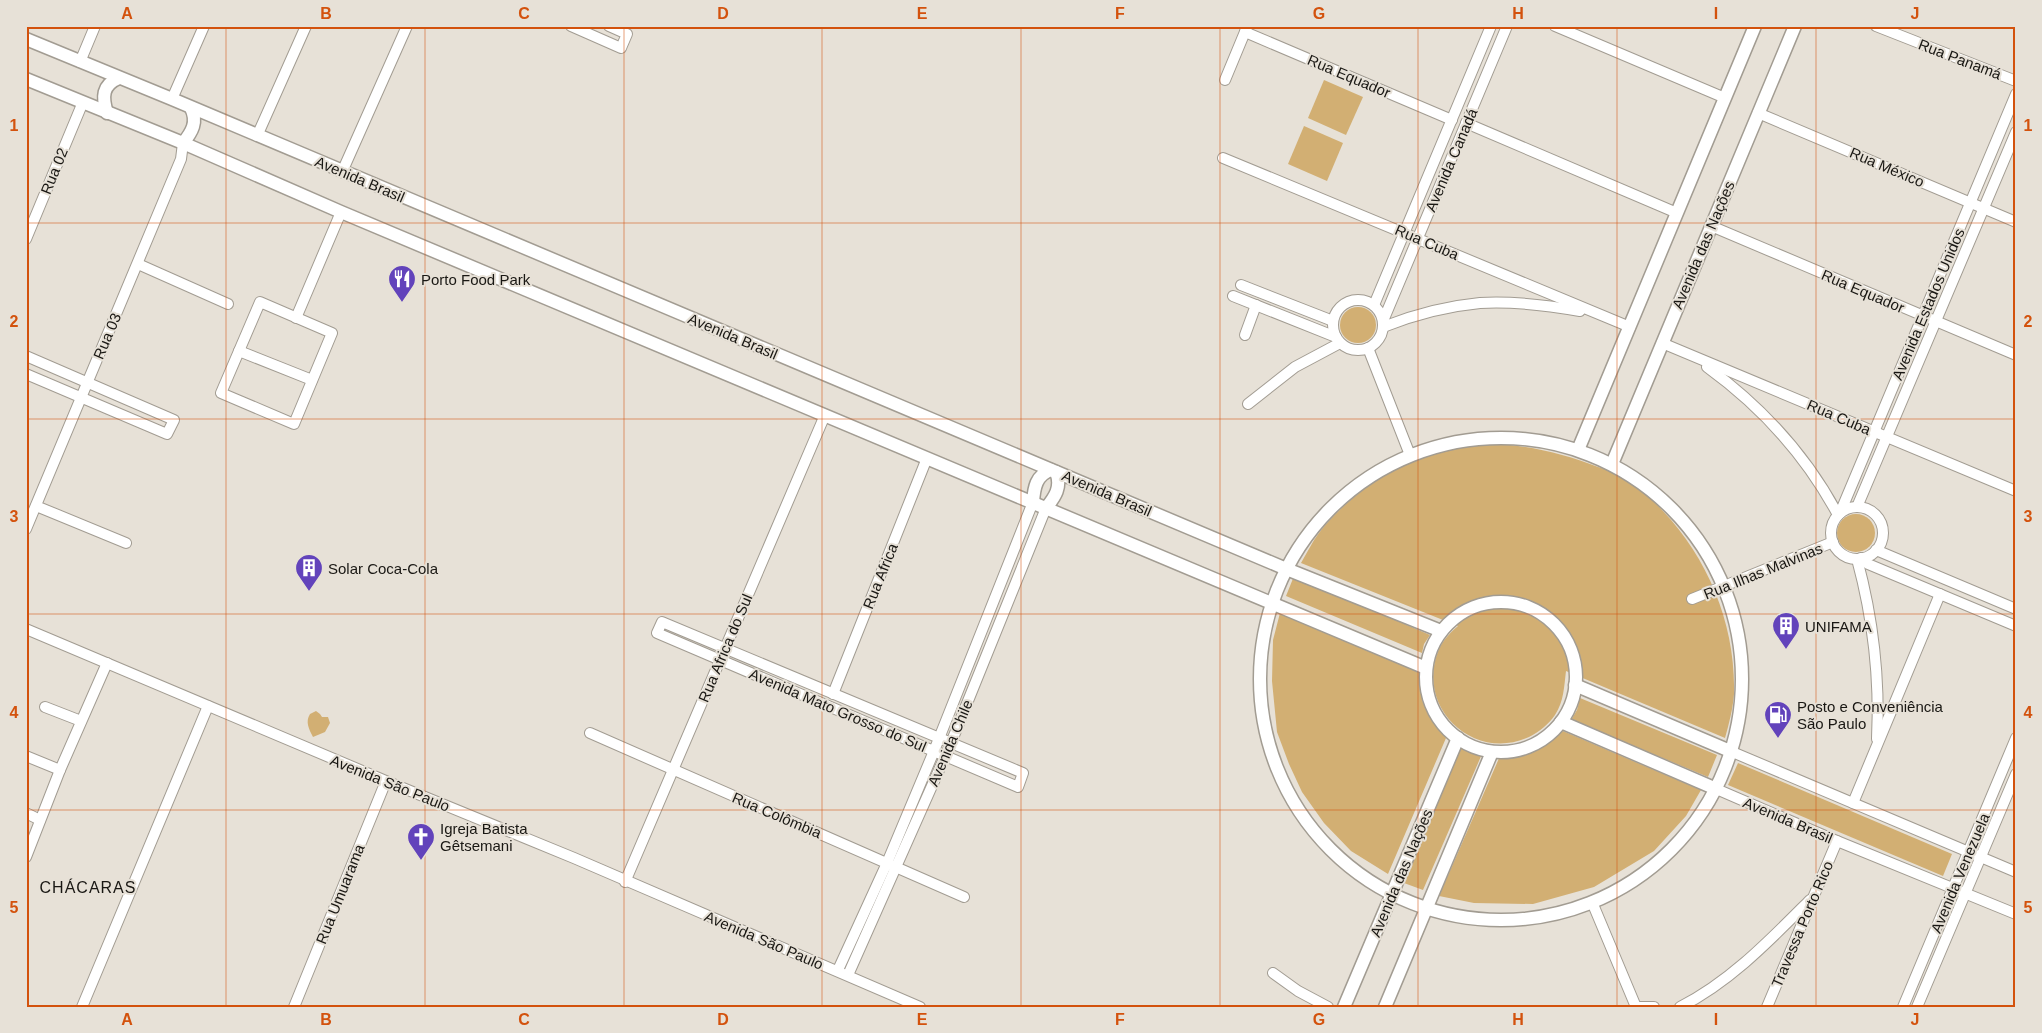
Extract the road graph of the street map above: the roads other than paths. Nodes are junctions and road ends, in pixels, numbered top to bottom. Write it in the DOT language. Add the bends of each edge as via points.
graph roads {
  1 [pos="95,26"];
  2 [pos="204,26"];
  3 [pos="306,26"];
  4 [pos="407,26"];
  5 [pos="571,26"];
  6 [pos="609,26"];
  7 [pos="1491,26"];
  8 [pos="1507,26"];
  9 [pos="1555,26"];
  10 [pos="1755,26"];
  11 [pos="1795,26"];
  12 [pos="1876,26"];
  13 [pos="1247,29"];
  14 [pos="26,39"];
  15 [pos="80,62"];
  16 [pos="119,78"];
  17 [pos="26,79"];
  18 [pos="1225,80"];
  19 [pos="2016,81"];
  20 [pos="2016,94"];
  21 [pos="1725,98"];
  22 [pos="172,99"];
  23 [pos="82,102"];
  24 [pos="191,108"];
  25 [pos="107,113"];
  26 [pos="1758,113"];
  27 [pos="1452,120"];
  28 [pos="1466,124"];
  29 [pos="2016,132"];
  30 [pos="257,136"];
  31 [pos="183,143"];
  32 [pos="1224,158"];
  33 [pos="342,172"];
  34 [pos="1971,201"];
  35 [pos="1984,208"];
  36 [pos="341,212"];
  37 [pos="1678,213"];
  38 [pos="2016,222"];
  39 [pos="1711,226"];
  40 [pos="1404,233"];
  41 [pos="26,239"];
  42 [pos="1418,239"];
  43 [pos="138,264"];
  44 [pos="1241,285"];
  45 [pos="1233,296"];
  46 [pos="228,304"];
  47 [pos="1256,305"];
  48 [pos="1374,305"];
  49 [pos="1596,313"];
  50 [pos="1922,316"];
  51 [pos="296,318"];
  52 [pos="1333,321"];
  53 [pos="1936,322"];
  54 [pos="1383,324"];
  55 [pos="1630,327"];
  56 [pos="1244,335"];
  57 [pos="1338,340"];
  58 [pos="1662,343"];
  59 [pos="1368,348"];
  60 [pos="239,351"];
  61 [pos="2016,355"];
  62 [pos="26,356"];
  63 [pos="1695,357"];
  64 [pos="26,374"];
  65 [pos="312,380"];
  66 [pos="88,382"];
  67 [pos="81,398"];
  68 [pos="1248,404"];
  69 [pos="825,415"];
  70 [pos="1874,432"];
  71 [pos="1887,438"];
  72 [pos="1578,450"];
  73 [pos="1410,455"];
  74 [pos="928,458"];
  75 [pos="1612,464"];
  76 [pos="1053,471"];
  77 [pos="2016,491"];
  78 [pos="1033,502"];
  79 [pos="36,506"];
  80 [pos="1857,507"];
  81 [pos="1046,508"];
  82 [pos="1839,514"];
  83 [pos="26,529"];
  84 [pos="1833,542"];
  85 [pos="126,543"];
  86 [pos="1876,550"];
  87 [pos="1859,559"];
  88 [pos="1284,568"];
  89 [pos="1723,588"];
  90 [pos="1940,594"];
  91 [pos="1692,600"];
  92 [pos="1270,602"];
  93 [pos="2016,609"];
  94 [pos="2016,626"];
  95 [pos="26,629"];
  96 [pos="1442,630"];
  97 [pos="724,648"];
  98 [pos="720,660"];
  99 [pos="107,663"];
  100 [pos="1426,668"];
  101 [pos="1575,684"];
  102 [pos="833,694"];
  103 [pos="208,706"];
  104 [pos="45,707"];
  105 [pos="81,722"];
  106 [pos="1561,722"];
  107 [pos="590,733"];
  108 [pos="939,738"];
  109 [pos="1458,738"];
  110 [pos="2016,738"];
  111 [pos="951,743"];
  112 [pos="1876,747"];
  113 [pos="934,751"];
  114 [pos="1730,751"];
  115 [pos="1492,752"];
  116 [pos="946,755"];
  117 [pos="26,756"];
  118 [pos="60,770"];
  119 [pos="672,770"];
  120 [pos="2016,774"];
  121 [pos="386,781"];
  122 [pos="1714,788"];
  123 [pos="1853,803"];
  124 [pos="26,813"];
  125 [pos="40,820"];
  126 [pos="1837,841"];
  127 [pos="1968,852"];
  128 [pos="26,857"];
  129 [pos="1980,857"];
  130 [pos="887,863"];
  131 [pos="897,867"];
  132 [pos="2016,872"];
  133 [pos="625,882"];
  134 [pos="1954,888"];
  135 [pos="1392,893"];
  136 [pos="1965,893"];
  137 [pos="1814,896"];
  138 [pos="964,897"];
  139 [pos="1592,902"];
  140 [pos="1426,908"];
  141 [pos="2016,914"];
  142 [pos="838,970"];
  143 [pos="1273,973"];
  144 [pos="848,975"];
  145 [pos="82,1007"];
  146 [pos="294,1007"];
  147 [pos="920,1007"];
  148 [pos="1328,1007"];
  149 [pos="1344,1007"];
  150 [pos="1385,1007"];
  151 [pos="1638,1007"];
  152 [pos="1654,1007"];
  153 [pos="1680,1007"];
  154 [pos="1767,1007"];
  155 [pos="1904,1007"];
  156 [pos="1917,1007"];
  1 -- 15 [label="street"];
  2 -- 22 [label="street"];
  3 -- 30 [label="street"];
  4 -- 33 [label="street"];
  5 -- 6 [label="street" via="621,48 627,34"];
  7 -- 27 [label="street, Avenida Canadá"];
  8 -- 28 [label="street, Avenida Canadá"];
  9 -- 21 [label="street"];
  10 -- 21 [label="main road"];
  11 -- 26 [label="main road, Avenida das Nações"];
  12 -- 19 [label="street, Rua Panamá"];
  13 -- 18 [label="street"];
  13 -- 27 [label="street, Rua Equador"];
  14 -- 15 [label="main road, Avenida Brasil"];
  15 -- 16 [label="main road, Avenida Brasil"];
  16 -- 22 [label="main road, Avenida Brasil"];
  16 -- 25 [label="main road" via="104,89"];
  17 -- 23 [label="main road"];
  20 -- 34 [label="street, Avenida Estados Unidos"];
  21 -- 37 [label="main road"];
  22 -- 24 [label="main road, Avenida Brasil"];
  23 -- 25 [label="main road"];
  23 -- 41 [label="street, Rua 02"];
  24 -- 30 [label="main road, Avenida Brasil"];
  24 -- 31 [label="main road" via="194,125"];
  25 -- 31 [label="main road"];
  26 -- 34 [label="street, Rua México"];
  26 -- 39 [label="main road, Avenida das Nações"];
  27 -- 40 [label="street, Avenida Canadá"];
  28 -- 37 [label="street"];
  28 -- 42 [label="street, Avenida Canadá"];
  29 -- 35 [label="street, Avenida Estados Unidos"];
  30 -- 33 [label="main road, Avenida Brasil"];
  31 -- 36 [label="main road"];
  31 -- 43 [label="street, Rua 03" via="181,159"];
  32 -- 40 [label="street, Rua Cuba"];
  33 -- 76 [label="main road, Avenida Brasil"];
  34 -- 35 [label="street, Rua México"];
  34 -- 50 [label="street, Avenida Estados Unidos"];
  35 -- 38 [label="street, Rua México"];
  35 -- 53 [label="street, Avenida Estados Unidos"];
  36 -- 51 [label="street"];
  36 -- 69 [label="main road"];
  37 -- 55 [label="main road"];
  39 -- 50 [label="street, Rua Equador"];
  39 -- 58 [label="main road, Avenida das Nações"];
  40 -- 42 [label="street, Rua Cuba"];
  40 -- 48 [label="street, Avenida Canadá"];
  42 -- 49 [label="street, Rua Cuba"];
  42 -- 54 [label="street, Avenida Canadá"];
  43 -- 46 [label="street"];
  43 -- 66 [label="street, Rua 03"];
  44 -- 52 [label="street"];
  45 -- 47 [label="street"];
  47 -- 56 [label="street"];
  47 -- 57 [label="street"];
  48 -- 52 [label="street" via="1352,300 1340,308"];
  48 -- 54 [label="street" via="1380,311"];
  49 -- 54 [label="street" via="1482,303"];
  49 -- 55 [label="street, Rua Cuba"];
  50 -- 53 [label="street, Rua Equador"];
  50 -- 70 [label="street, Avenida Estados Unidos"];
  51 -- 60 [label="street" via="260,302"];
  51 -- 65 [label="street" via="332,333"];
  52 -- 57 [label="street"];
  53 -- 61 [label="street, Rua Equador"];
  53 -- 71 [label="street, Avenida Estados Unidos"];
  54 -- 59 [label="street" via="1380,338"];
  55 -- 72 [label="main road"];
  57 -- 59 [label="street" via="1353,350"];
  57 -- 68 [label="street" via="1295,367"];
  58 -- 63 [label="street, Rua Cuba"];
  58 -- 75 [label="main road, Avenida das Nações"];
  59 -- 73 [label="street"];
  60 -- 65 [label="street"];
  60 -- 65 [label="street" via="221,393 294,424"];
  62 -- 66 [label="street"];
  63 -- 70 [label="street, Rua Cuba"];
  63 -- 82 [label="street" via="1735,387 1785,436"];
  64 -- 67 [label="street"];
  66 -- 67 [label="street, Rua 03"];
  66 -- 67 [label="street" via="174,420 167,434"];
  67 -- 79 [label="street, Rua 03"];
  69 -- 74 [label="main road"];
  69 -- 97 [label="street, Rua Africa do Sul"];
  70 -- 71 [label="street, Rua Cuba"];
  70 -- 82 [label="street, Avenida Estados Unidos"];
  71 -- 77 [label="street, Rua Cuba"];
  71 -- 80 [label="street, Avenida Estados Unidos"];
  72 -- 73 [label="main road" via="1528,440 1489,437 1436,446"];
  72 -- 75 [label="main road"];
  73 -- 88 [label="main road" via="1354,486 1337,501 1303,539"];
  74 -- 78 [label="main road"];
  74 -- 102 [label="street, Rua Africa"];
  75 -- 89 [label="main road" via="1661,497 1684,522"];
  76 -- 78 [label="main road" via="1044,472 1039,478"];
  76 -- 81 [label="main road" via="1059,486"];
  76 -- 88 [label="main road, Avenida Brasil"];
  78 -- 81 [label="main road"];
  78 -- 108 [label="street, Avenida Chile"];
  79 -- 83 [label="street, Rua 03"];
  79 -- 85 [label="street"];
  80 -- 82 [label="street"];
  80 -- 86 [label="street" via="1870,510 1880,522 1883,537"];
  81 -- 92 [label="main road"];
  81 -- 111 [label="street, Avenida Chile"];
  82 -- 84 [label="street" via="1831,532"];
  84 -- 87 [label="street" via="1842,555"];
  84 -- 89 [label="street, Rua Ilhas Malvinas"];
  86 -- 87 [label="street"];
  86 -- 93 [label="street"];
  87 -- 90 [label="street"];
  87 -- 112 [label="street" via="1877,671"];
  88 -- 92 [label="main road"];
  88 -- 96 [label="main road, Avenida Brasil"];
  89 -- 91 [label="street, Rua Ilhas Malvinas"];
  89 -- 114 [label="main road" via="1735,621 1740,656 1740,701"];
  90 -- 94 [label="street"];
  90 -- 112 [label="street"];
  92 -- 100 [label="main road"];
  92 -- 135 [label="main road" via="1261,668 1262,707 1286,784 1314,831 1335,854"];
  95 -- 99 [label="street, Avenida São Paulo"];
  96 -- 100 [label="main road" via="1431,648"];
  96 -- 101 [label="main road" via="1457,615 1477,606 1498,602 1530,608 1550,621 1565,639 1574,661"];
  97 -- 98 [label="street, Rua Africa do Sul"];
  97 -- 98 [label="street, Avenida Mato Grosso do Sul" via="662,622 657,633"];
  97 -- 102 [label="street, Avenida Mato Grosso do Sul"];
  98 -- 113 [label="street, Avenida Mato Grosso do Sul"];
  98 -- 119 [label="street, Rua Africa do Sul"];
  99 -- 103 [label="street, Avenida São Paulo"];
  99 -- 105 [label="street"];
  100 -- 109 [label="main road" via="1430,703 1438,718"];
  101 -- 106 [label="main road" via="1571,704"];
  101 -- 114 [label="main road"];
  102 -- 108 [label="street, Avenida Mato Grosso do Sul"];
  103 -- 121 [label="street, Avenida São Paulo"];
  103 -- 145 [label="street"];
  104 -- 105 [label="street"];
  105 -- 118 [label="street"];
  106 -- 115 [label="main road" via="1542,740 1518,750"];
  106 -- 122 [label="main road, Avenida Brasil"];
  107 -- 119 [label="street, Rua Colômbia"];
  108 -- 111 [label="street, Avenida Mato Grosso do Sul"];
  108 -- 113 [label="street, Avenida Chile"];
  109 -- 115 [label="main road" via="1478,749"];
  109 -- 135 [label="main road, Avenida das Nações"];
  110 -- 127 [label="street, Avenida Venezuela"];
  111 -- 116 [label="street, Avenida Chile"];
  111 -- 116 [label="street, Avenida Mato Grosso do Sul" via="1023,773 1018,787"];
  112 -- 123 [label="street"];
  113 -- 116 [label="street, Avenida Mato Grosso do Sul"];
  113 -- 130 [label="street, Avenida Chile"];
  114 -- 122 [label="main road"];
  114 -- 123 [label="street"];
  115 -- 140 [label="main road"];
  116 -- 131 [label="street, Avenida Chile"];
  117 -- 118 [label="street"];
  118 -- 125 [label="street"];
  119 -- 130 [label="street, Rua Colômbia"];
  119 -- 133 [label="street, Rua Africa do Sul"];
  120 -- 129 [label="street, Avenida Venezuela"];
  121 -- 133 [label="street, Avenida São Paulo"];
  121 -- 146 [label="street, Rua Umuarama"];
  122 -- 126 [label="street, Avenida Brasil"];
  122 -- 139 [label="main road" via="1694,824 1668,852 1639,878"];
  123 -- 127 [label="street"];
  124 -- 125 [label="street"];
  125 -- 128 [label="street"];
  126 -- 134 [label="street, Avenida Brasil"];
  126 -- 137 [label="street, Travessa Porto Rico"];
  127 -- 129 [label="street"];
  127 -- 134 [label="street, Avenida Venezuela"];
  129 -- 132 [label="street"];
  129 -- 136 [label="street, Avenida Venezuela"];
  130 -- 131 [label="street, Rua Colômbia"];
  130 -- 142 [label="street, Avenida Chile"];
  131 -- 138 [label="street, Rua Colômbia"];
  131 -- 144 [label="street, Avenida Chile"];
  133 -- 142 [label="street, Avenida São Paulo"];
  134 -- 136 [label="street, Avenida Brasil"];
  134 -- 155 [label="street, Avenida Venezuela"];
  135 -- 140 [label="main road"];
  135 -- 149 [label="main road, Avenida das Nações"];
  136 -- 141 [label="street, Avenida Brasil"];
  136 -- 156 [label="street, Avenida Venezuela"];
  137 -- 153 [label="street" via="1722,980"];
  137 -- 154 [label="street, Travessa Porto Rico"];
  139 -- 140 [label="main road" via="1532,918 1492,921 1462,918"];
  139 -- 151 [label="street"];
  140 -- 150 [label="main road"];
  142 -- 144 [label="street, Avenida São Paulo"];
  143 -- 148 [label="street"];
  144 -- 147 [label="street, Avenida São Paulo"];
  151 -- 152 [label="street"];
}
